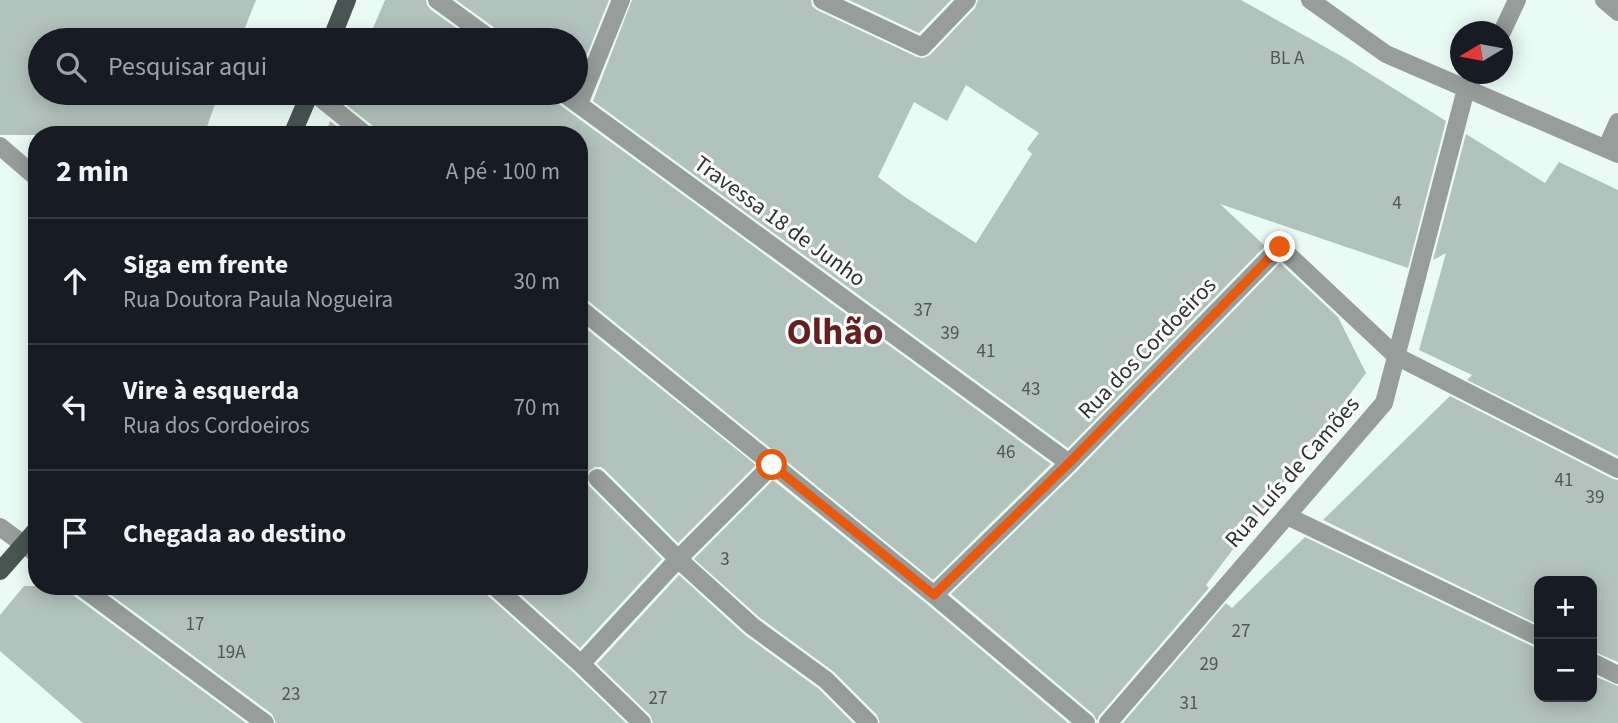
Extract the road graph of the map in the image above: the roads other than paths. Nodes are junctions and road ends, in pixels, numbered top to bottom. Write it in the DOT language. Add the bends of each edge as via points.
graph roads {
  1 [pos="347,0"];
  2 [pos="437,0"];
  3 [pos="621,0"];
  4 [pos="822,0"];
  5 [pos="967,0"];
  6 [pos="1310,0"];
  7 [pos="1517,0"];
  8 [pos="1604,0"];
  9 [pos="1618,12"];
  10 [pos="1507,21"];
  11 [pos="336,28"];
  12 [pos="476,28"];
  13 [pos="1450,74"];
  14 [pos="588,82"];
  15 [pos="1470,84"];
  16 [pos="1477,84"];
  17 [pos="306,105"];
  18 [pos="327,105"];
  19 [pos="580,105"];
  20 [pos="1618,122"];
  21 [pos="296,126"];
  22 [pos="354,126"];
  23 [pos="0,146"];
  24 [pos="1612,151"];
  25 [pos="28,170"];
  26 [pos="588,315"];
  27 [pos="1396,356"];
  28 [pos="1069,463"];
  29 [pos="772,465"];
  30 [pos="1618,469"];
  31 [pos="597,478"];
  32 [pos="1287,516"];
  33 [pos="0,527"];
  34 [pos="28,548"];
  35 [pos="28,550"];
  36 [pos="678,559"];
  37 [pos="0,571"];
  38 [pos="92,595"];
  39 [pos="505,595"];
  40 [pos="934,595"];
  41 [pos="1534,635"];
  42 [pos="581,664"];
  43 [pos="1597,664"];
  44 [pos="1618,675"];
  45 [pos="639,722"];
  46 [pos="265,723"];
  47 [pos="869,723"];
  48 [pos="1086,723"];
  49 [pos="1108,723"];
  1 -- 11 [label="main road"];
  2 -- 12 [label="street"];
  3 -- 14 [label="street"];
  4 -- 5 [label="street" via="922,47"];
  6 -- 13 [label="street" via="1386,54"];
  7 -- 10 [label="street"];
  8 -- 9 [label="street"];
  15 -- 27 [label="street, Rua Luís de Camões"];
  16 -- 24 [label="street"];
  17 -- 21 [label="main road"];
  18 -- 22 [label="street"];
  19 -- 28 [label="street, Travessa 18 de Junho"];
  20 -- 24 [label="street"];
  23 -- 25 [label="street"];
  26 -- 29 [label="street"];
  27 -- 28 [label="street, Rua dos Cordoeiros" via="1280,247"];
  27 -- 30 [label="street"];
  27 -- 32 [label="street, Rua Luís de Camões" via="1384,403"];
  28 -- 40 [label="street, Rua dos Cordoeiros"];
  29 -- 36 [label="street"];
  29 -- 40 [label="street"];
  31 -- 36 [label="street"];
  32 -- 41 [label="street"];
  32 -- 49 [label="street, Rua Luís de Camões"];
  33 -- 34 [label="street"];
  35 -- 37 [label="main road"];
  36 -- 42 [label="street"];
  36 -- 47 [label="street" via="752,626 826,680"];
  38 -- 46 [label="street"];
  39 -- 42 [label="street"];
  40 -- 48 [label="street"];
  42 -- 45 [label="street"];
  43 -- 44 [label="street"];
}
